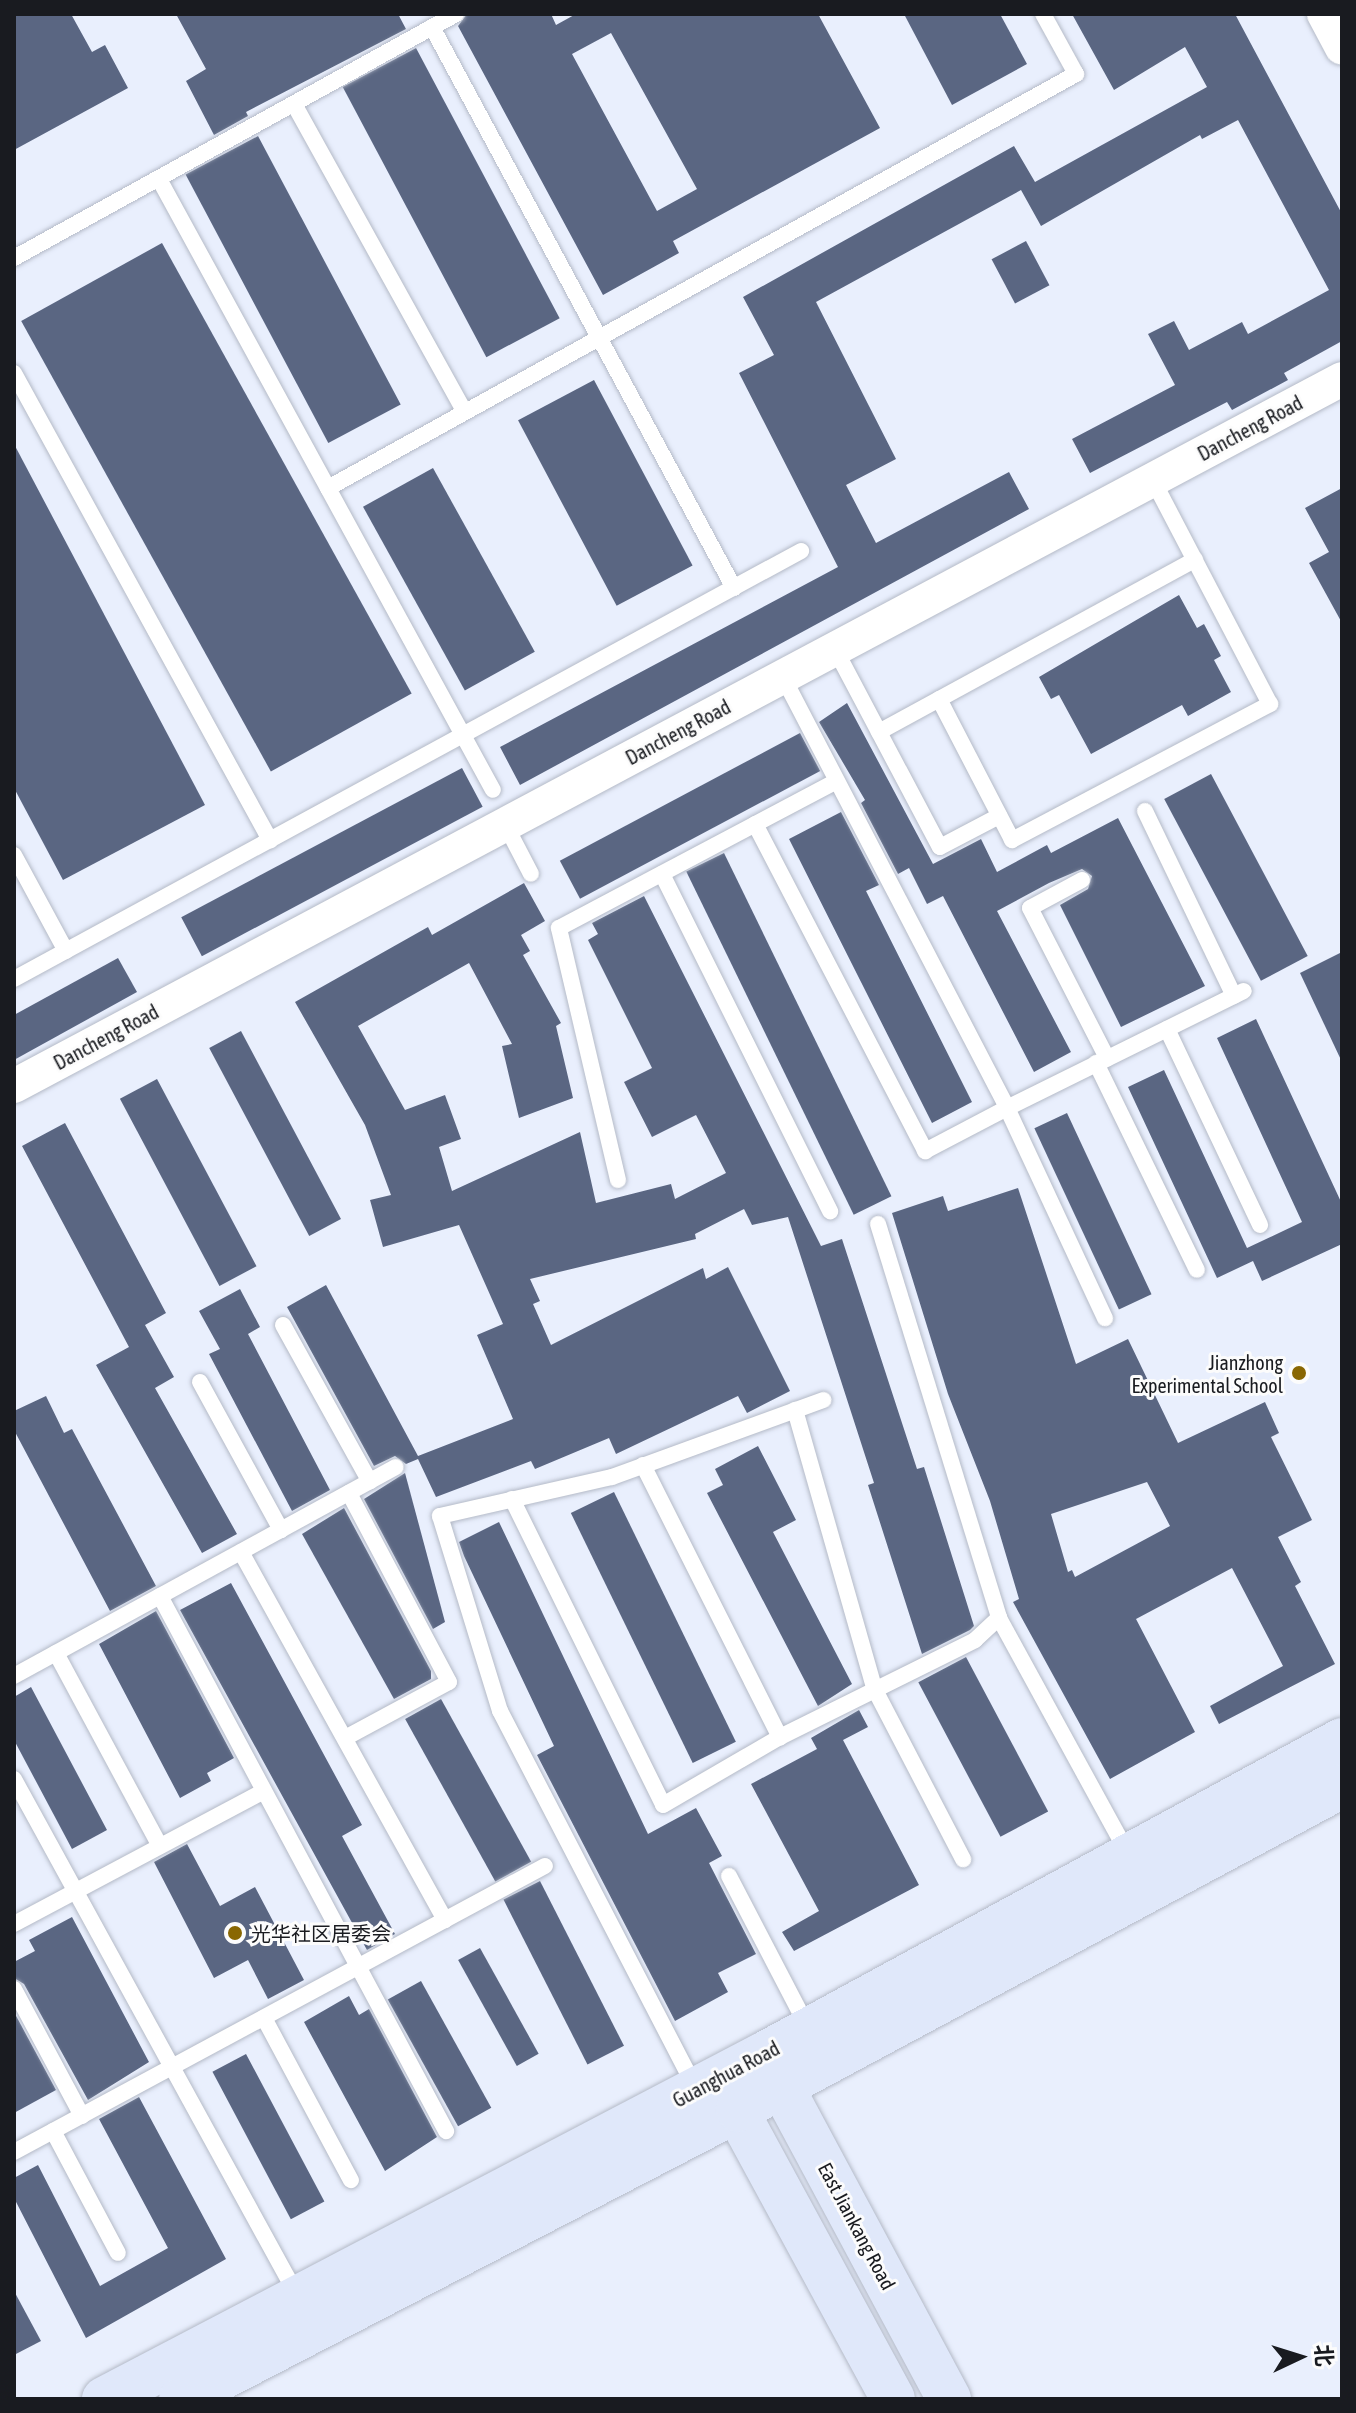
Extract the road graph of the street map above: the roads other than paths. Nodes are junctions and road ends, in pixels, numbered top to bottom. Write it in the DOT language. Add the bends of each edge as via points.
graph roads {
  1 [pos="456,14"];
  2 [pos="1043,14"];
  3 [pos="1324,14"];
  4 [pos="432,27"];
  5 [pos="1342,48"];
  6 [pos="294,104"];
  7 [pos="159,179"];
  8 [pos="14,258"];
  9 [pos="599,338"];
  10 [pos="14,373"];
  11 [pos="1342,379"];
  12 [pos="465,412"];
  13 [pos="1153,480"];
  14 [pos="328,488"];
  15 [pos="801,551"];
  16 [pos="1195,560"];
  17 [pos="734,588"];
  18 [pos="835,649"];
  19 [pos="783,677"];
  20 [pos="939,699"];
  21 [pos="879,732"];
  22 [pos="463,735"];
  23 [pos="837,781"];
  24 [pos="493,790"];
  25 [pos="1145,811"];
  26 [pos="999,816"];
  27 [pos="505,824"];
  28 [pos="755,824"];
  29 [pos="270,840"];
  30 [pos="14,855"];
  31 [pos="531,874"];
  32 [pos="662,874"];
  33 [pos="1082,880"];
  34 [pos="66,951"];
  35 [pos="14,979"];
  36 [pos="1167,1029"];
  37 [pos="1102,1060"];
  38 [pos="14,1086"];
  39 [pos="1007,1108"];
  40 [pos="618,1180"];
  41 [pos="830,1211"];
  42 [pos="878,1224"];
  43 [pos="1260,1225"];
  44 [pos="1197,1270"];
  45 [pos="1105,1318"];
  46 [pos="283,1325"];
  47 [pos="200,1382"];
  48 [pos="823,1400"];
  49 [pos="795,1410"];
  50 [pos="643,1465"];
  51 [pos="396,1467"];
  52 [pos="370,1482"];
  53 [pos="349,1493"];
  54 [pos="512,1499"];
  55 [pos="281,1530"];
  56 [pos="241,1552"];
  57 [pos="160,1596"];
  58 [pos="999,1618"];
  59 [pos="56,1653"];
  60 [pos="14,1676"];
  61 [pos="875,1690"];
  62 [pos="780,1737"];
  63 [pos="345,1738"];
  64 [pos="1338,1762"];
  65 [pos="14,1779"];
  66 [pos="262,1792"];
  67 [pos="160,1846"];
  68 [pos="963,1859"];
  69 [pos="545,1866"];
  70 [pos="1139,1873"];
  71 [pos="729,1876"];
  72 [pos="75,1891"];
  73 [pos="445,1920"];
  74 [pos="14,1924"];
  75 [pos="357,1968"];
  76 [pos="14,1989"];
  77 [pos="264,2018"];
  78 [pos="809,2029"];
  79 [pos="173,2067"];
  80 [pos="774,2070"];
  81 [pos="718,2093"];
  82 [pos="82,2116"];
  83 [pos="53,2131"];
  84 [pos="446,2131"];
  85 [pos="14,2152"];
  86 [pos="351,2180"];
  87 [pos="118,2253"];
  88 [pos="308,2312"];
  89 [pos="104,2399"];
  90 [pos="181,2399"];
  91 [pos="893,2399"];
  92 [pos="949,2399"];
  1 -- 4 [label="lane"];
  2 -- 9 [label="lane" via="1076,74"];
  3 -- 5 [label="street"];
  4 -- 6 [label="lane"];
  4 -- 9 [label="lane"];
  6 -- 7 [label="lane"];
  6 -- 12 [label="lane"];
  7 -- 8 [label="lane"];
  7 -- 14 [label="lane"];
  9 -- 12 [label="lane"];
  9 -- 17 [label="lane"];
  10 -- 29 [label="lane"];
  11 -- 13 [label="street, Dancheng Road"];
  12 -- 14 [label="lane"];
  13 -- 16 [label="lane"];
  13 -- 18 [label="street, Dancheng Road"];
  14 -- 22 [label="lane"];
  15 -- 17 [label="lane"];
  16 -- 20 [label="lane"];
  16 -- 26 [label="lane" via="1270,704 1012,840"];
  17 -- 22 [label="lane"];
  18 -- 19 [label="street, Dancheng Road"];
  18 -- 21 [label="lane"];
  19 -- 23 [label="lane"];
  19 -- 27 [label="street, Dancheng Road"];
  20 -- 21 [label="lane"];
  20 -- 26 [label="lane"];
  21 -- 26 [label="lane" via="940,847"];
  22 -- 24 [label="lane"];
  22 -- 29 [label="lane"];
  23 -- 28 [label="lane"];
  23 -- 39 [label="lane"];
  25 -- 36 [label="lane" via="1239,994"];
  27 -- 31 [label="lane"];
  27 -- 38 [label="street, Dancheng Road"];
  28 -- 32 [label="lane"];
  28 -- 39 [label="lane" via="925,1151"];
  29 -- 34 [label="lane"];
  30 -- 34 [label="lane"];
  32 -- 40 [label="lane" via="557,924"];
  32 -- 41 [label="lane"];
  33 -- 37 [label="lane" via="1030,908"];
  34 -- 35 [label="lane"];
  36 -- 37 [label="lane"];
  36 -- 43 [label="lane"];
  37 -- 39 [label="lane"];
  37 -- 44 [label="lane"];
  39 -- 45 [label="lane"];
  42 -- 58 [label="lane"];
  46 -- 52 [label="lane"];
  47 -- 55 [label="lane"];
  48 -- 49 [label="lane"];
  49 -- 50 [label="lane"];
  49 -- 61 [label="lane"];
  50 -- 54 [label="lane"];
  50 -- 62 [label="lane"];
  51 -- 52 [label="lane"];
  52 -- 53 [label="lane"];
  53 -- 55 [label="lane"];
  53 -- 63 [label="lane" via="449,1682"];
  54 -- 62 [label="lane" via="663,1805"];
  54 -- 81 [label="lane" via="440,1516 500,1711"];
  55 -- 56 [label="lane"];
  56 -- 57 [label="lane"];
  56 -- 63 [label="lane"];
  57 -- 59 [label="lane"];
  57 -- 66 [label="lane"];
  58 -- 61 [label="lane" via="975,1640"];
  58 -- 70 [label="lane"];
  59 -- 60 [label="lane"];
  59 -- 67 [label="lane"];
  61 -- 62 [label="lane"];
  61 -- 68 [label="lane"];
  63 -- 73 [label="lane"];
  64 -- 70 [label="main road, Guanghua Road"];
  65 -- 72 [label="lane"];
  66 -- 67 [label="lane"];
  66 -- 75 [label="lane"];
  67 -- 72 [label="lane"];
  69 -- 73 [label="lane"];
  70 -- 78 [label="main road, Guanghua Road"];
  70 -- 80 [label="main road, Guanghua Road"];
  71 -- 78 [label="lane"];
  72 -- 74 [label="lane"];
  72 -- 79 [label="lane"];
  73 -- 75 [label="lane"];
  75 -- 77 [label="lane"];
  75 -- 84 [label="lane"];
  76 -- 82 [label="lane"];
  77 -- 79 [label="lane"];
  77 -- 86 [label="lane"];
  78 -- 80 [label="main road, Guanghua Road"];
  79 -- 82 [label="lane"];
  79 -- 88 [label="lane"];
  80 -- 81 [label="main road, Guanghua Road"];
  80 -- 92 [label="main road, East Jiankang Road"];
  81 -- 88 [label="main road, Guanghua Road"];
  81 -- 91 [label="main road"];
  82 -- 83 [label="lane"];
  83 -- 85 [label="lane"];
  83 -- 87 [label="lane"];
  88 -- 89 [label="main road, Guanghua Road"];
  88 -- 90 [label="main road, Guanghua Road"];
}
